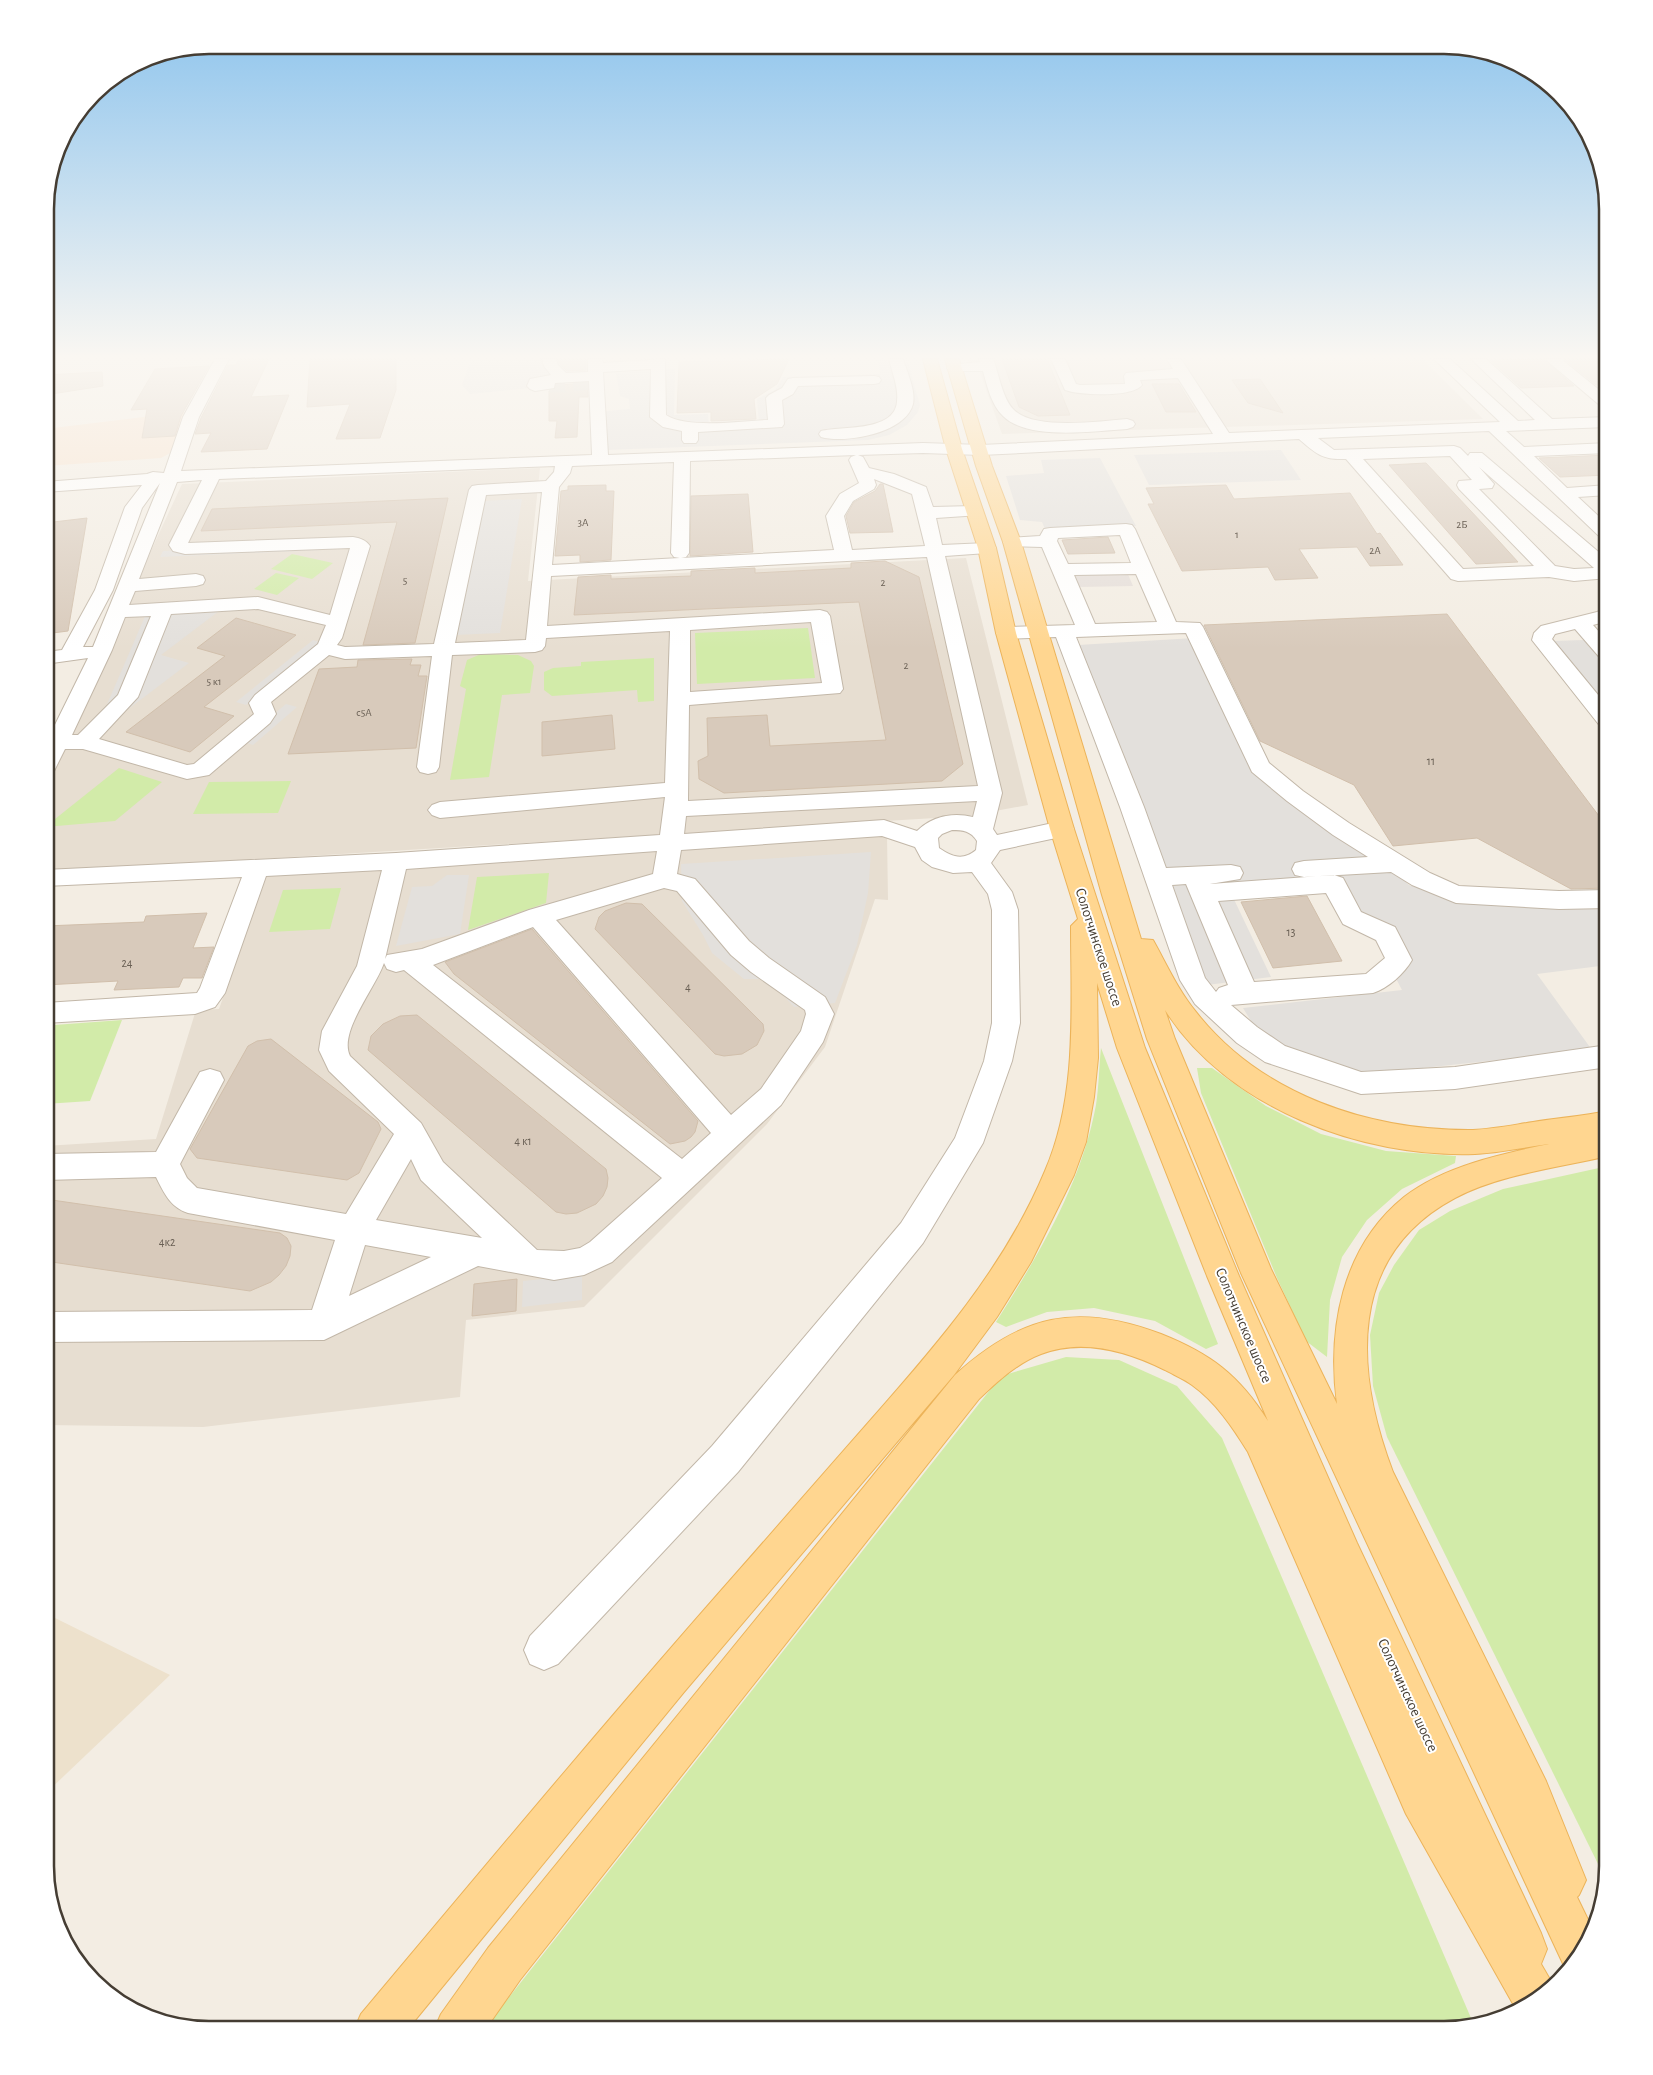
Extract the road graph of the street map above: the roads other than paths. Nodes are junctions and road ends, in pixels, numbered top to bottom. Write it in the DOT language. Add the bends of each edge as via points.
graph roads {
  1 [pos="172,456"];
  2 [pos="586,456"];
  3 [pos="652,456"];
  4 [pos="728,456"];
  5 [pos="856,456"];
  6 [pos="956,456"];
  7 [pos="982,456"];
  8 [pos="1352,456"];
  9 [pos="1459,456"];
  10 [pos="1477,456"];
  11 [pos="1523,456"];
  12 [pos="682,458"];
  13 [pos="564,462"];
  14 [pos="862,471"];
  15 [pos="212,474"];
  16 [pos="162,477"];
  17 [pos="54,486"];
  18 [pos="551,486"];
  19 [pos="1599,491"];
  20 [pos="1563,493"];
  21 [pos="974,511"];
  22 [pos="926,513"];
  23 [pos="1599,527"];
  24 [pos="1048,541"];
  25 [pos="1012,542"];
  26 [pos="987,548"];
  27 [pos="935,550"];
  28 [pos="680,553"];
  29 [pos="844,555"];
  30 [pos="1599,563"];
  31 [pos="1143,568"];
  32 [pos="1062,570"];
  33 [pos="542,571"];
  34 [pos="1549,571"];
  35 [pos="1599,572"];
  36 [pos="196,580"];
  37 [pos="127,586"];
  38 [pos="163,609"];
  39 [pos="117,612"];
  40 [pos="1599,617"];
  41 [pos="1579,621"];
  42 [pos="336,622"];
  43 [pos="680,625"];
  44 [pos="1170,628"];
  45 [pos="1086,629"];
  46 [pos="1063,630"];
  47 [pos="1039,631"];
  48 [pos="537,633"];
  49 [pos="1006,633"];
  50 [pos="1599,644"];
  51 [pos="325,648"];
  52 [pos="102,650"];
  53 [pos="443,650"];
  54 [pos="70,653"];
  55 [pos="54,656"];
  56 [pos="679,699"];
  57 [pos="1599,710"];
  58 [pos="59,742"];
  59 [pos="84,742"];
  60 [pos="54,751"];
  61 [pos="428,767"];
  62 [pos="991,793"];
  63 [pos="677,799"];
  64 [pos="440,810"];
  65 [pos="1062,829"];
  66 [pos="670,842"];
  67 [pos="924,842"];
  68 [pos="982,845"];
  69 [pos="396,861"];
  70 [pos="1398,863"];
  71 [pos="257,868"];
  72 [pos="1157,877"];
  73 [pos="54,878"];
  74 [pos="664,879"];
  75 [pos="1198,884"];
  76 [pos="1099,898"];
  77 [pos="1599,899"];
  78 [pos="538,916"];
  79 [pos="409,960"];
  80 [pos="370,966"];
  81 [pos="1245,993"];
  82 [pos="1204,997"];
  83 [pos="54,1012"];
  84 [pos="1599,1057"];
  85 [pos="210,1080"];
  86 [pos="1599,1125"];
  87 [pos="411,1132"];
  88 [pos="730,1134"];
  89 [pos="1599,1146"];
  90 [pos="165,1164"];
  91 [pos="54,1167"];
  92 [pos="683,1177"];
  93 [pos="354,1229"];
  94 [pos="476,1251"];
  95 [pos="526,1260"];
  96 [pos="324,1325"];
  97 [pos="54,1327"];
  98 [pos="544,1650"];
  99 [pos="1584,1933"];
  100 [pos="1577,1946"];
  101 [pos="1542,1986"];
  102 [pos="1533,1994"];
  103 [pos="385,2021"];
  104 [pos="463,2021"];
  1 -- 16 [label="street"];
  2 -- 13 [label="street"];
  3 -- 12 [label="street"];
  4 -- 12 [label="street"];
  5 -- 14 [label="street"];
  6 -- 21 [label="main road, Солотчинское шоссе"];
  7 -- 25 [label="main road, Солотчинское шоссе"];
  8 -- 34 [label="street" via="1458,576"];
  9 -- 34 [label="street" via="1486,484 1465,485"];
  10 -- 30 [label="street"];
  11 -- 20 [label="street"];
  12 -- 28 [label="street"];
  13 -- 15 [label="street"];
  13 -- 18 [label="street" via="562,473"];
  14 -- 22 [label="street" via="920,491"];
  14 -- 29 [label="street" via="868,485 846,498 836,516"];
  15 -- 16 [label="street"];
  15 -- 42 [label="street" via="178,544 180,547 358,543 360,546"];
  16 -- 17 [label="street"];
  16 -- 37 [label="street"];
  16 -- 54 [label="street" via="150,486 134,507 104,590"];
  18 -- 33 [label="street"];
  18 -- 53 [label="street" via="478,490"];
  19 -- 20 [label="street"];
  20 -- 23 [label="street"];
  21 -- 22 [label="street"];
  21 -- 26 [label="main road, Солотчинское шоссе"];
  22 -- 27 [label="street"];
  24 -- 25 [label="street"];
  24 -- 31 [label="street" via="1050,533 1126,529"];
  24 -- 32 [label="street"];
  25 -- 47 [label="main road, Солотчинское шоссе"];
  26 -- 27 [label="street"];
  26 -- 49 [label="main road, Солотчинское шоссе"];
  27 -- 29 [label="street"];
  27 -- 62 [label="street"];
  29 -- 33 [label="street"];
  31 -- 32 [label="street"];
  31 -- 44 [label="street"];
  32 -- 45 [label="street"];
  33 -- 48 [label="street"];
  34 -- 35 [label="street" via="1574,575"];
  36 -- 37 [label="street"];
  37 -- 39 [label="street"];
  38 -- 39 [label="street"];
  38 -- 42 [label="street" via="258,603"];
  38 -- 59 [label="street" via="128,697"];
  39 -- 52 [label="street"];
  40 -- 41 [label="street"];
  41 -- 50 [label="street"];
  41 -- 57 [label="street" via="1548,630 1542,640"];
  42 -- 51 [label="street" via="332,638"];
  43 -- 48 [label="street"];
  43 -- 56 [label="street"];
  43 -- 56 [label="street" via="820,616 832,689"];
  44 -- 45 [label="street"];
  44 -- 70 [label="street" via="1193,628 1260,766 1341,829"];
  45 -- 46 [label="street"];
  46 -- 47 [label="street"];
  46 -- 72 [label="street"];
  47 -- 49 [label="street"];
  47 -- 76 [label="main road, Солотчинское шоссе"];
  48 -- 53 [label="street" via="536,646"];
  49 -- 65 [label="main road, Солотчинское шоссе"];
  51 -- 53 [label="street" via="345,653"];
  51 -- 59 [label="street" via="262,699 260,703 265,714 262,718 201,770 187,772"];
  52 -- 54 [label="street"];
  52 -- 58 [label="street"];
  53 -- 61 [label="street"];
  54 -- 55 [label="street"];
  56 -- 63 [label="street"];
  58 -- 59 [label="street"];
  58 -- 60 [label="street"];
  62 -- 63 [label="street"];
  62 -- 68 [label="street"];
  63 -- 64 [label="street"];
  63 -- 66 [label="street"];
  65 -- 68 [label="street"];
  65 -- 76 [label="main road, Солотчинское шоссе"];
  66 -- 67 [label="street" via="884,828"];
  66 -- 69 [label="street"];
  66 -- 74 [label="street"];
  67 -- 68 [label="street" via="926,849 938,861 958,866"];
  67 -- 68 [label="street" via="932,829 950,822 961,822"];
  68 -- 98 [label="street" via="1005,910 1006,1023 998,1061 968,1142 912,1233 841,1322 725,1459"];
  69 -- 71 [label="street"];
  69 -- 80 [label="street"];
  70 -- 75 [label="street"];
  70 -- 77 [label="street" via="1456,894"];
  71 -- 73 [label="street"];
  71 -- 83 [label="street" via="212,993 206,1000 195,1004"];
  72 -- 75 [label="street"];
  72 -- 82 [label="street" via="1193,980"];
  74 -- 78 [label="street"];
  74 -- 88 [label="street" via="686,885 740,948 819,1008 813,1034 771,1097"];
  75 -- 81 [label="street"];
  75 -- 81 [label="street" via="1334,884 1352,918 1386,934 1400,960 1373,983"];
  76 -- 86 [label="main road" via="1193,1029 1240,1074 1274,1096 1367,1131 1423,1141 1475,1142"];
  76 -- 100 [label="main road, Солотчинское шоссе" via="1257,1273"];
  76 -- 101 [label="main road, Солотчинское шоссе" via="1131,1048 1222,1276 1344,1556"];
  76 -- 103 [label="main road" via="1080,1097 1071,1142 1059,1175 1020,1252 942,1364 664,1686"];
  78 -- 79 [label="street" via="425,958"];
  78 -- 88 [label="street"];
  79 -- 80 [label="street"];
  79 -- 92 [label="street"];
  80 -- 87 [label="street" via="336,1031 333,1050 339,1063"];
  81 -- 82 [label="street"];
  82 -- 84 [label="street" via="1247,1035 1275,1054 1361,1083 1455,1078"];
  85 -- 90 [label="street"];
  87 -- 93 [label="street"];
  87 -- 95 [label="street" via="432,1172"];
  88 -- 92 [label="street"];
  89 -- 99 [label="main road" via="1486,1172 1443,1189 1403,1216 1381,1243 1364,1273 1352,1317 1349,1355 1354,1402 1364,1444 1379,1482 1532,1796"];
  90 -- 91 [label="street"];
  90 -- 93 [label="street" via="176,1187 188,1200"];
  92 -- 95 [label="street" via="590,1259 546,1265"];
  93 -- 94 [label="street"];
  93 -- 96 [label="street"];
  94 -- 95 [label="street"];
  94 -- 96 [label="street"];
  96 -- 97 [label="street"];
  102 -- 104 [label="main road" via="1421,1799 1260,1440 1246,1417 1204,1373 1150,1345 1126,1336 1098,1332 1040,1338 1012,1350 991,1364 967,1387 504,1964"];
}
